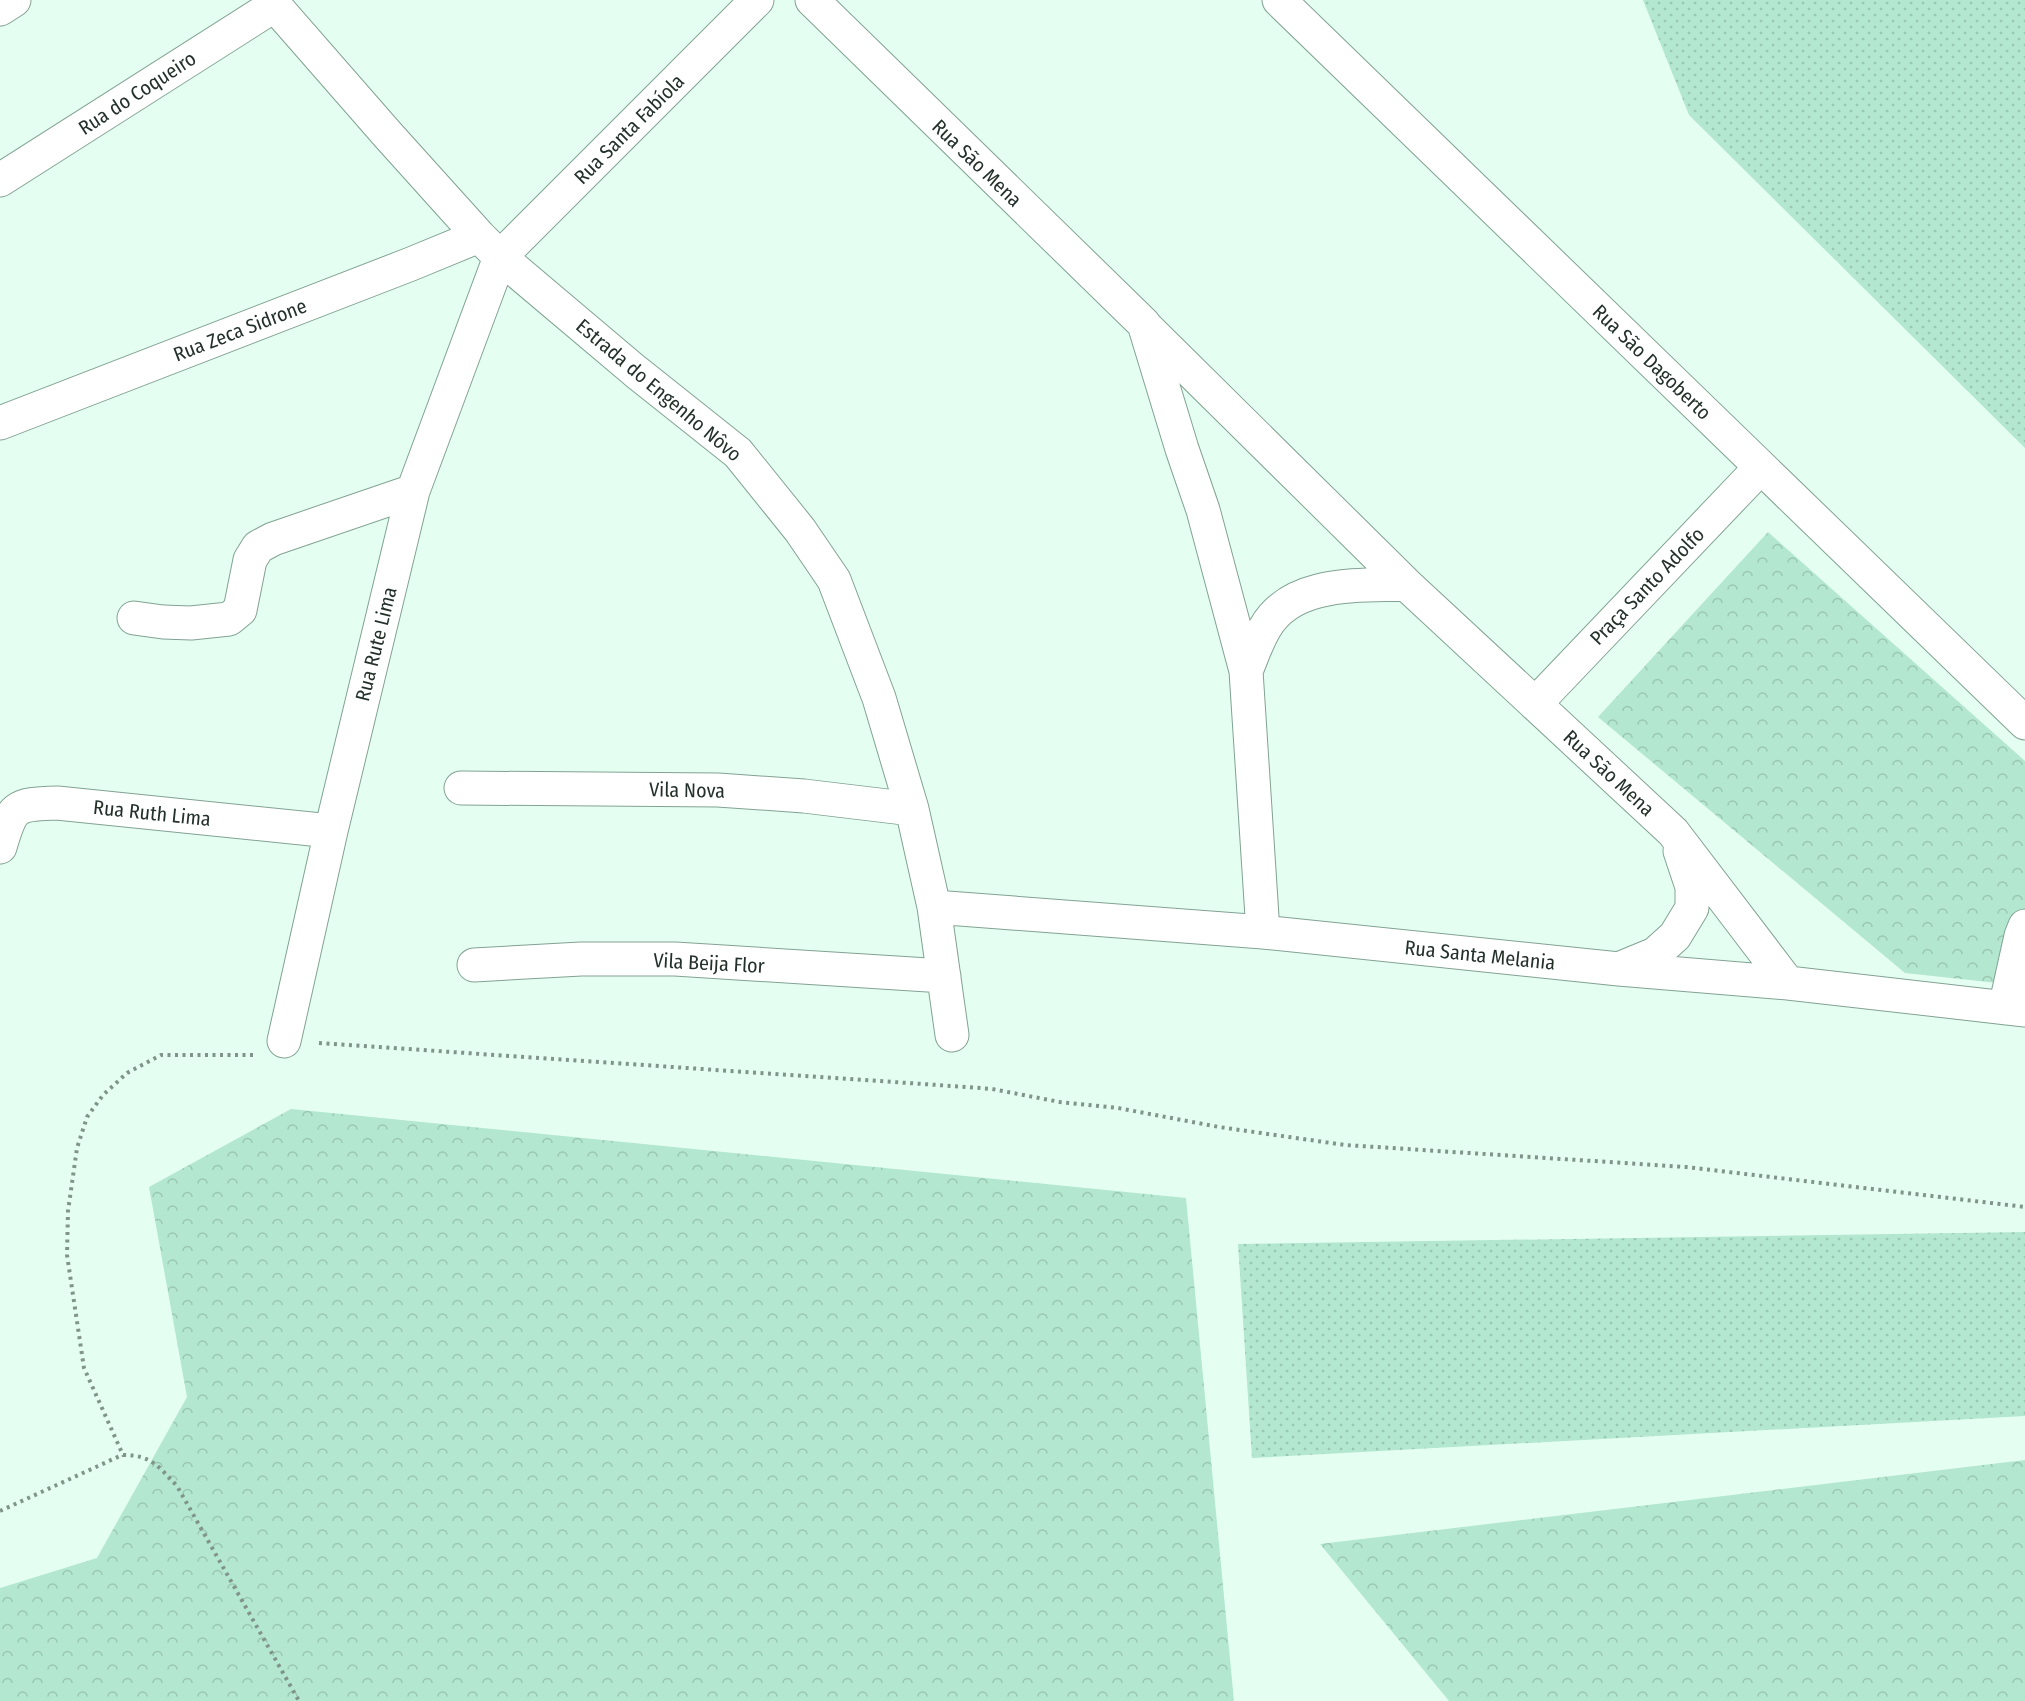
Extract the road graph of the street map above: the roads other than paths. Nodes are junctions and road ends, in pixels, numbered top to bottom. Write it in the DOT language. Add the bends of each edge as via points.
graph roads {
  1 [pos="14,0"];
  2 [pos="757,0"];
  3 [pos="812,0"];
  4 [pos="1279,0"];
  5 [pos="272,3"];
  6 [pos="0,9"];
  7 [pos="0,180"];
  8 [pos="489,247"];
  9 [pos="1144,324"];
  10 [pos="0,423"];
  11 [pos="1760,468"];
  12 [pos="413,491"];
  13 [pos="1406,584"];
  14 [pos="134,618"];
  15 [pos="1246,671"];
  16 [pos="1534,704"];
  17 [pos="2025,723"];
  18 [pos="461,788"];
  19 [pos="912,809"];
  20 [pos="331,831"];
  21 [pos="1673,832"];
  22 [pos="0,847"];
  23 [pos="934,907"];
  24 [pos="2025,926"];
  25 [pos="1263,932"];
  26 [pos="474,965"];
  27 [pos="1619,969"];
  28 [pos="944,976"];
  29 [pos="1788,983"];
  30 [pos="2015,1009"];
  31 [pos="952,1035"];
  32 [pos="284,1041"];
  1 -- 6 [label="street"];
  2 -- 8 [label="street, Rua Santa Fabíola"];
  3 -- 9 [label="street, Rua São Mena"];
  4 -- 11 [label="street, Rua São Dagoberto"];
  5 -- 7 [label="street, Rua do Coqueiro"];
  5 -- 8 [label="street, Estrada do Engenho Nôvo"];
  8 -- 10 [label="street, Rua Zeca Sidrone" via="411,264"];
  8 -- 12 [label="street, Rua Rute Lima"];
  8 -- 19 [label="street, Estrada do Engenho Nôvo" via="738,453 800,530 834,580 879,698"];
  9 -- 13 [label="street, Rua São Mena"];
  9 -- 15 [label="street, Rua São Mena" via="1203,510"];
  11 -- 16 [label="street, Praça Santo Adolfo"];
  11 -- 17 [label="street, Rua São Dagoberto"];
  12 -- 14 [label="street" via="258,547 250,560 240,610 229,619 191,623"];
  12 -- 20 [label="street, Rua Rute Lima"];
  13 -- 15 [label="street, Rua São Mena" via="1340,586 1304,596 1282,608 1265,626"];
  13 -- 16 [label="street, Rua São Mena"];
  15 -- 25 [label="street, Rua São Mena"];
  16 -- 21 [label="street, Rua São Mena"];
  18 -- 19 [label="street, Vila Nova" via="718,790"];
  19 -- 23 [label="street, Estrada do Engenho Nôvo"];
  20 -- 22 [label="street, Rua Ruth Lima" via="57,803 34,804 17,809 8,819"];
  20 -- 32 [label="street, Rua Rute Lima"];
  21 -- 27 [label="street" via="1692,887 1692,908 1675,936 1655,954"];
  21 -- 29 [label="street, Rua São Mena"];
  23 -- 25 [label="street, Rua Santa Melania"];
  23 -- 28 [label="street, Estrada do Engenho Nôvo"];
  24 -- 30 [label="street"];
  25 -- 27 [label="street, Rua Santa Melania"];
  26 -- 28 [label="street, Vila Beija Flor" via="675,959"];
  27 -- 29 [label="street, Rua Santa Melania"];
  28 -- 31 [label="street, Estrada do Engenho Nôvo"];
  29 -- 30 [label="street, Rua Santa Melania"];
}
